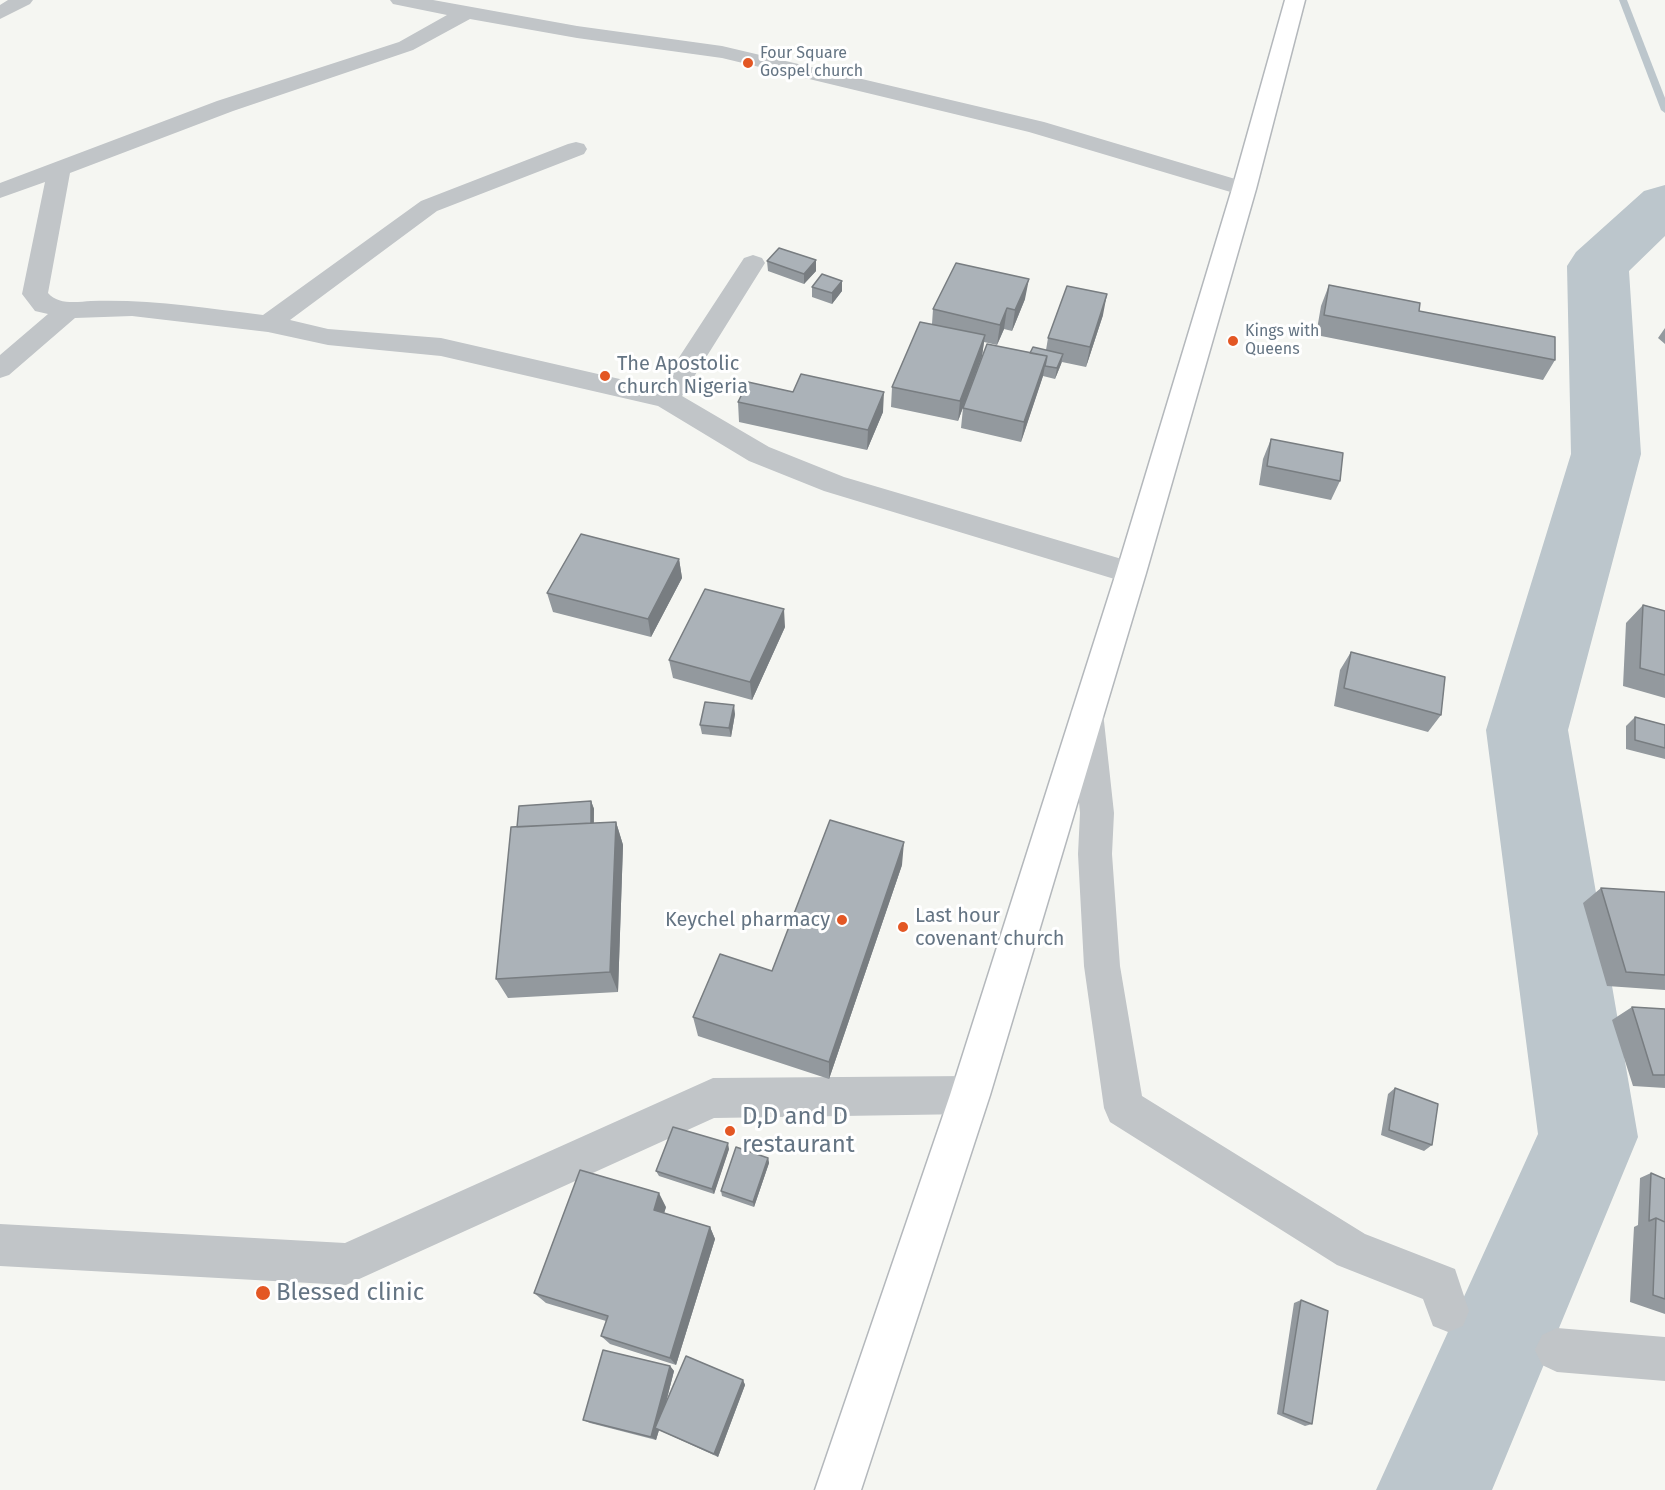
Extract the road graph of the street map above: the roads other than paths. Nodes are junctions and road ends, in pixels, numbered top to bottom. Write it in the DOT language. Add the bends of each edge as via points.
graph roads {
  1 [pos="23,0"];
  2 [pos="400,0"];
  3 [pos="1295,0"];
  4 [pos="465,13"];
  5 [pos="0,14"];
  6 [pos="576,148"];
  7 [pos="59,168"];
  8 [pos="1244,189"];
  9 [pos="0,191"];
  10 [pos="753,263"];
  11 [pos="69,310"];
  12 [pos="268,324"];
  13 [pos="0,369"];
  14 [pos="666,399"];
  15 [pos="1131,573"];
  16 [pos="1087,712"];
  17 [pos="970,1095"];
  18 [pos="0,1245"];
  19 [pos="1448,1311"];
  20 [pos="1557,1350"];
  21 [pos="1665,1359"];
  22 [pos="838,1490"];
  1 -- 5 [label="street"];
  2 -- 4 [label="street"];
  3 -- 8 [label="main road"];
  4 -- 7 [label="street" via="406,46 225,106"];
  4 -- 8 [label="street" via="722,52 1036,127"];
  6 -- 12 [label="street" via="429,206"];
  7 -- 9 [label="street"];
  7 -- 11 [label="street" via="35,294 45,305"];
  8 -- 15 [label="main road"];
  10 -- 14 [label="street"];
  11 -- 12 [label="street" via="132,308"];
  11 -- 13 [label="street"];
  12 -- 14 [label="street" via="328,337 441,348"];
  14 -- 15 [label="street" via="759,454 834,484"];
  15 -- 16 [label="main road"];
  16 -- 17 [label="main road"];
  16 -- 19 [label="street" via="1097,813 1095,854 1102,966 1124,1108 1352,1250 1440,1284"];
  17 -- 18 [label="street" via="712,1098 346,1264"];
  17 -- 22 [label="main road"];
  20 -- 21 [label="street"];
}
